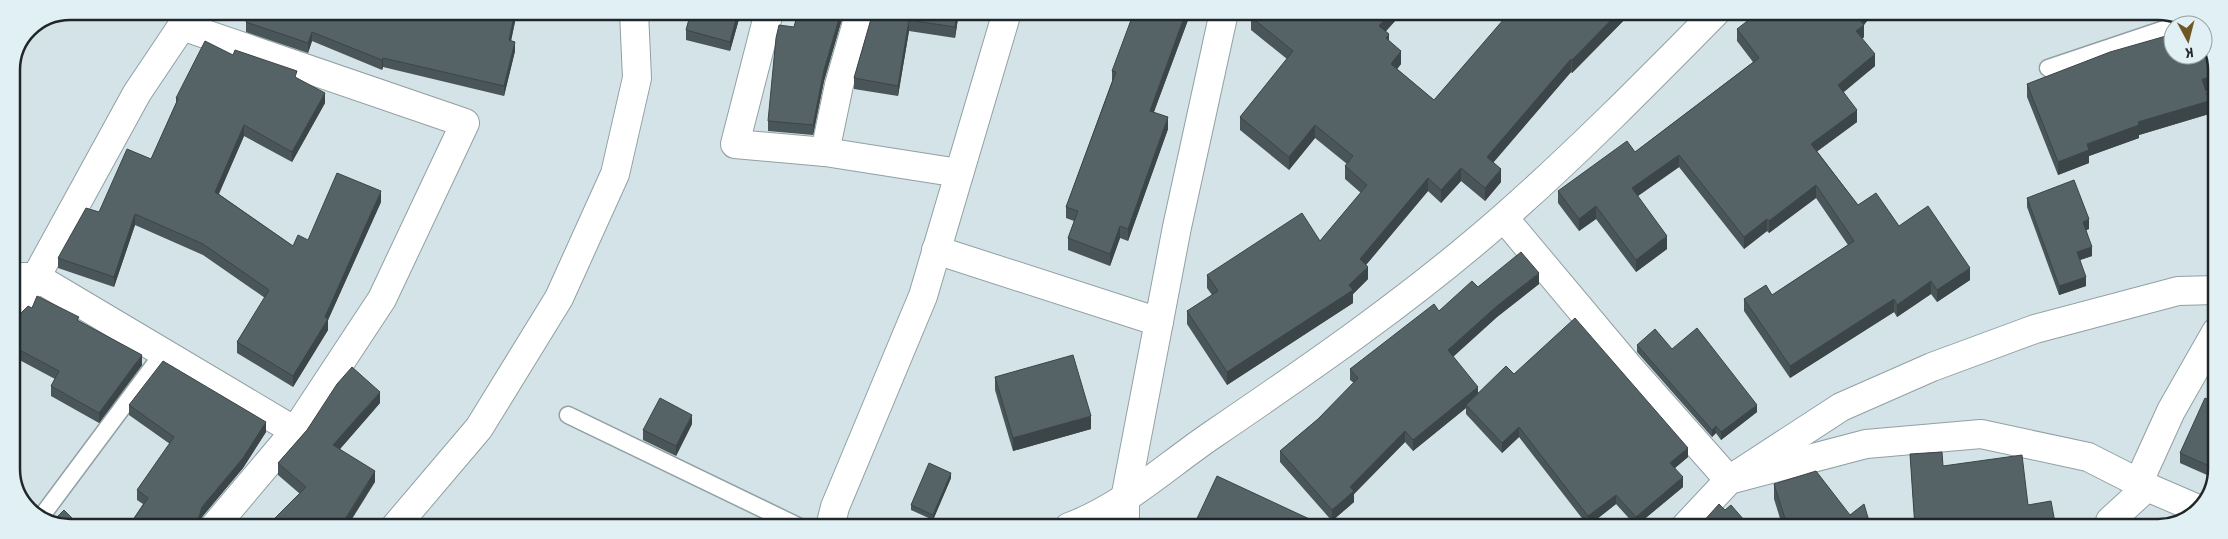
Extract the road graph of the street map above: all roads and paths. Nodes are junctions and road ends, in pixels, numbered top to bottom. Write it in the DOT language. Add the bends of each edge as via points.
graph roads {
  1 [pos="186,20"];
  2 [pos="190,20"];
  3 [pos="634,20"];
  4 [pos="767,20"];
  5 [pos="858,20"];
  6 [pos="1005,20"];
  7 [pos="1222,20"];
  8 [pos="1708,20"];
  9 [pos="2163,29"];
  10 [pos="2048,68"];
  11 [pos="825,152"];
  12 [pos="959,173"];
  13 [pos="1504,218"];
  14 [pos="936,250"];
  15 [pos="24,277"];
  16 [pos="2208,290"];
  17 [pos="1159,322"];
  18 [pos="2208,346"];
  19 [pos="164,353"];
  20 [pos="568,415"];
  21 [pos="295,431"];
  22 [pos="1729,480"];
  23 [pos="2147,488"];
  24 [pos="1125,499"];
  25 [pos="2191,506"];
  26 [pos="45,512"];
  27 [pos="221,519"];
  28 [pos="402,519"];
  29 [pos="783,519"];
  30 [pos="832,519"];
  31 [pos="1085,519"];
  32 [pos="1125,519"];
  33 [pos="1693,519"];
  34 [pos="2112,519"];
  1 -- 15 [label="street" via="137,93"];
  2 -- 21 [label="street" via="466,122 382,299"];
  3 -- 28 [label="street" via="637,78 615,174 559,298 478,428"];
  4 -- 11 [label="street" via="735,144"];
  5 -- 11 [label="street" via="839,85"];
  6 -- 12 [label="street"];
  7 -- 17 [label="street"];
  8 -- 13 [label="street"];
  9 -- 10 [label="lane"];
  11 -- 12 [label="street"];
  12 -- 14 [label="street"];
  13 -- 22 [label="street"];
  13 -- 24 [label="street" via="1452,262 1328,356 1207,438"];
  14 -- 17 [label="street"];
  14 -- 30 [label="street" via="923,296"];
  15 -- 19 [label="street"];
  16 -- 22 [label="street" via="2178,291 2035,330 1932,366 1841,407"];
  17 -- 24 [label="street"];
  18 -- 23 [label="street" via="2170,411 2142,476"];
  19 -- 21 [label="street"];
  19 -- 26 [label="lane"];
  20 -- 29 [label="lane"];
  21 -- 27 [label="street"];
  22 -- 23 [label="street" via="1866,444 1981,434 2088,457"];
  22 -- 33 [label="street"];
  23 -- 25 [label="street"];
  23 -- 34 [label="street"];
  24 -- 31 [label="street"];
  24 -- 32 [label="street"];
}
